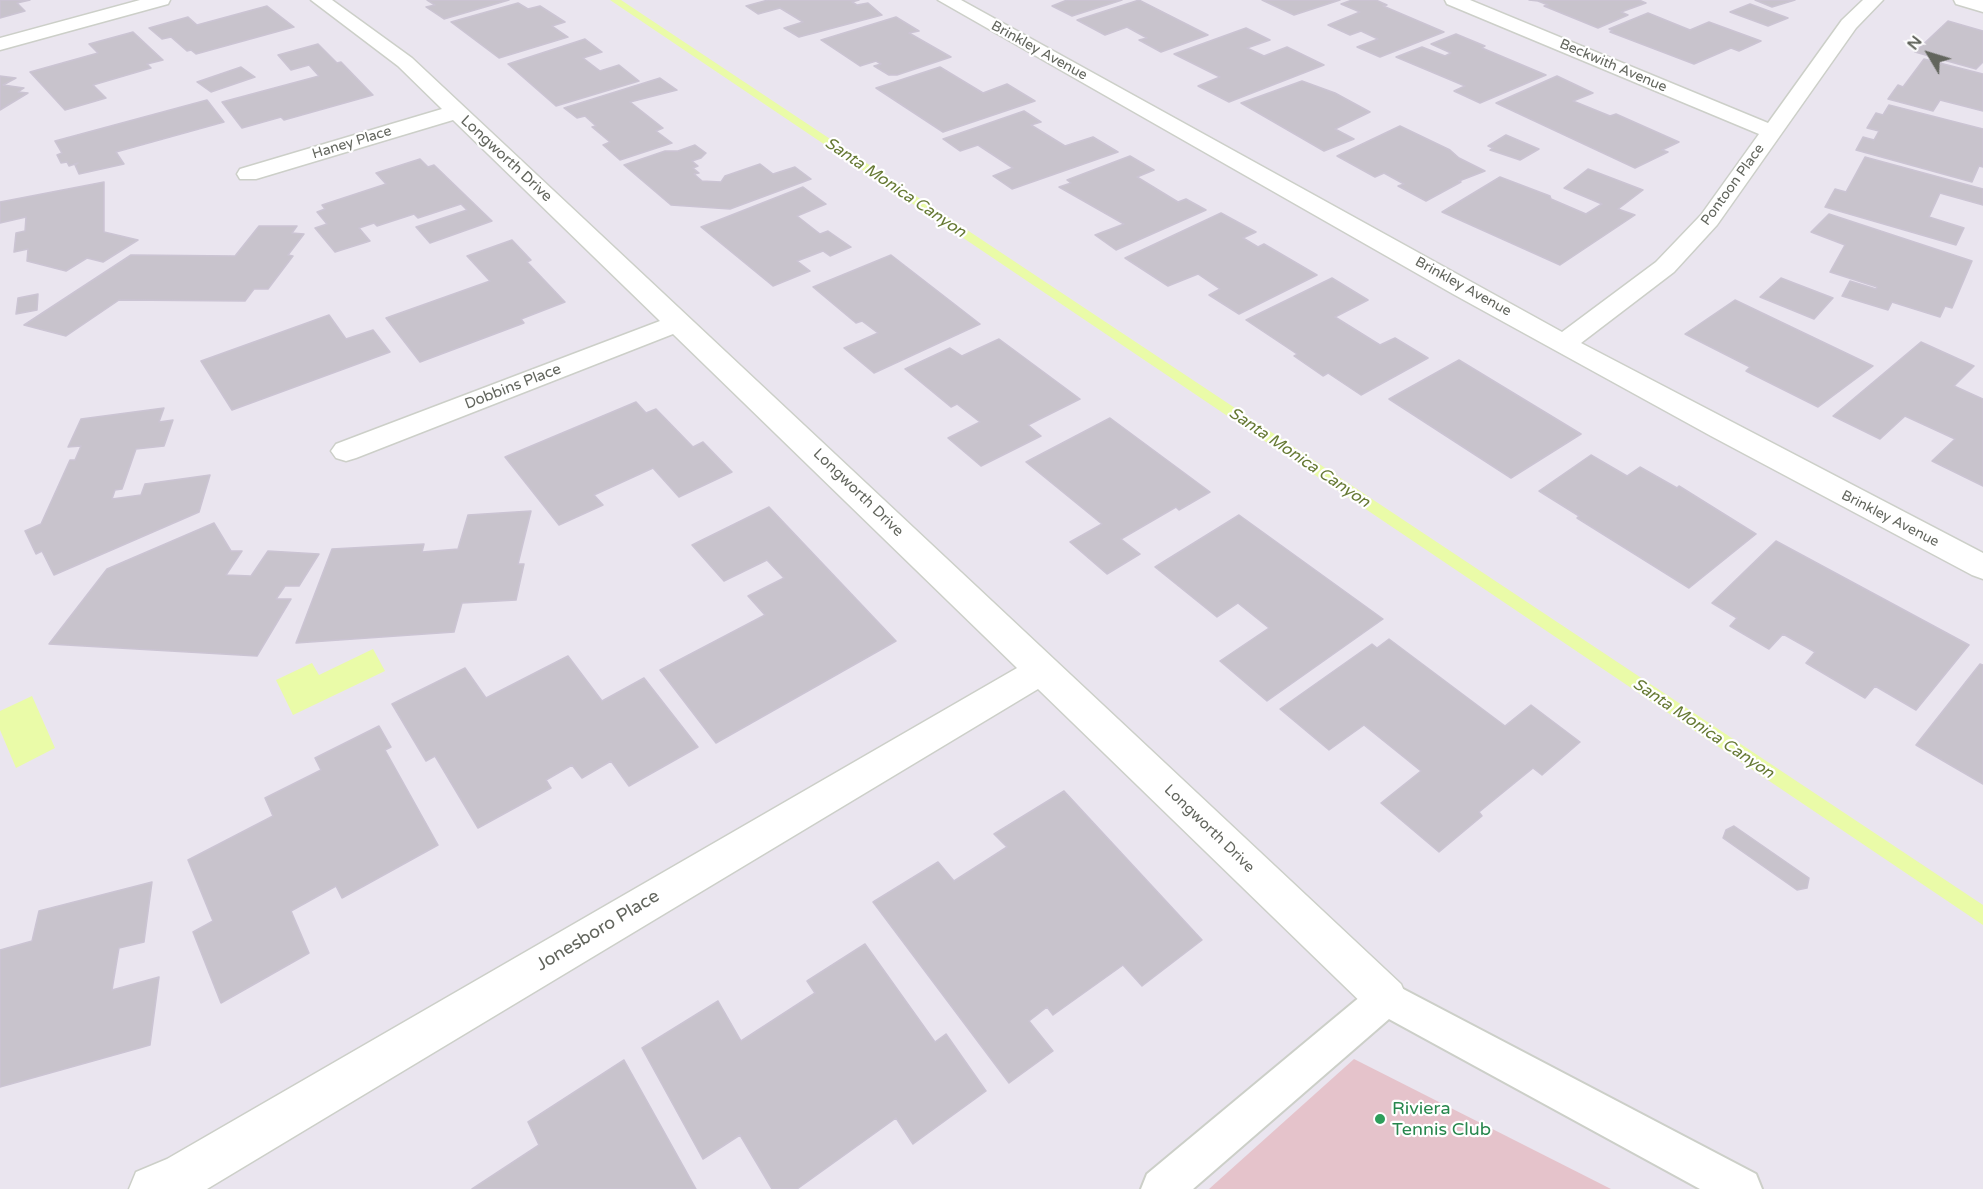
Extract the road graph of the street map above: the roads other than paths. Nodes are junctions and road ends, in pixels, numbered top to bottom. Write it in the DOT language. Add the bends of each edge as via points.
graph roads {
  1 [pos="161,0"];
  2 [pos="320,0"];
  3 [pos="947,0"];
  4 [pos="1454,0"];
  5 [pos="1874,0"];
  6 [pos="1963,0"];
  7 [pos="1983,6"];
  8 [pos="0,44"];
  9 [pos="456,112"];
  10 [pos="1772,132"];
  11 [pos="248,174"];
  12 [pos="680,322"];
  13 [pos="1564,343"];
  14 [pos="346,451"];
  15 [pos="1983,567"];
  16 [pos="1042,670"];
  17 [pos="1386,998"];
  18 [pos="153,1189"];
  19 [pos="1162,1189"];
  20 [pos="1741,1189"];
  1 -- 8 [label="street"];
  2 -- 9 [label="street, Longworth Drive" via="405,62"];
  3 -- 13 [label="street, Brinkley Avenue"];
  4 -- 10 [label="street, Beckwith Avenue"];
  5 -- 10 [label="street, Pontoon Place" via="1849,24"];
  6 -- 7 [label="street"];
  9 -- 11 [label="street, Haney Place"];
  9 -- 12 [label="street, Longworth Drive"];
  10 -- 13 [label="street, Pontoon Place" via="1709,220 1665,267"];
  12 -- 14 [label="street, Dobbins Place"];
  12 -- 16 [label="street, Longworth Drive"];
  13 -- 15 [label="street, Brinkley Avenue"];
  16 -- 17 [label="street, Longworth Drive"];
  16 -- 18 [label="street, Jonesboro Place" via="195,1170"];
  17 -- 19 [label="lane"];
  17 -- 20 [label="lane"];
}
